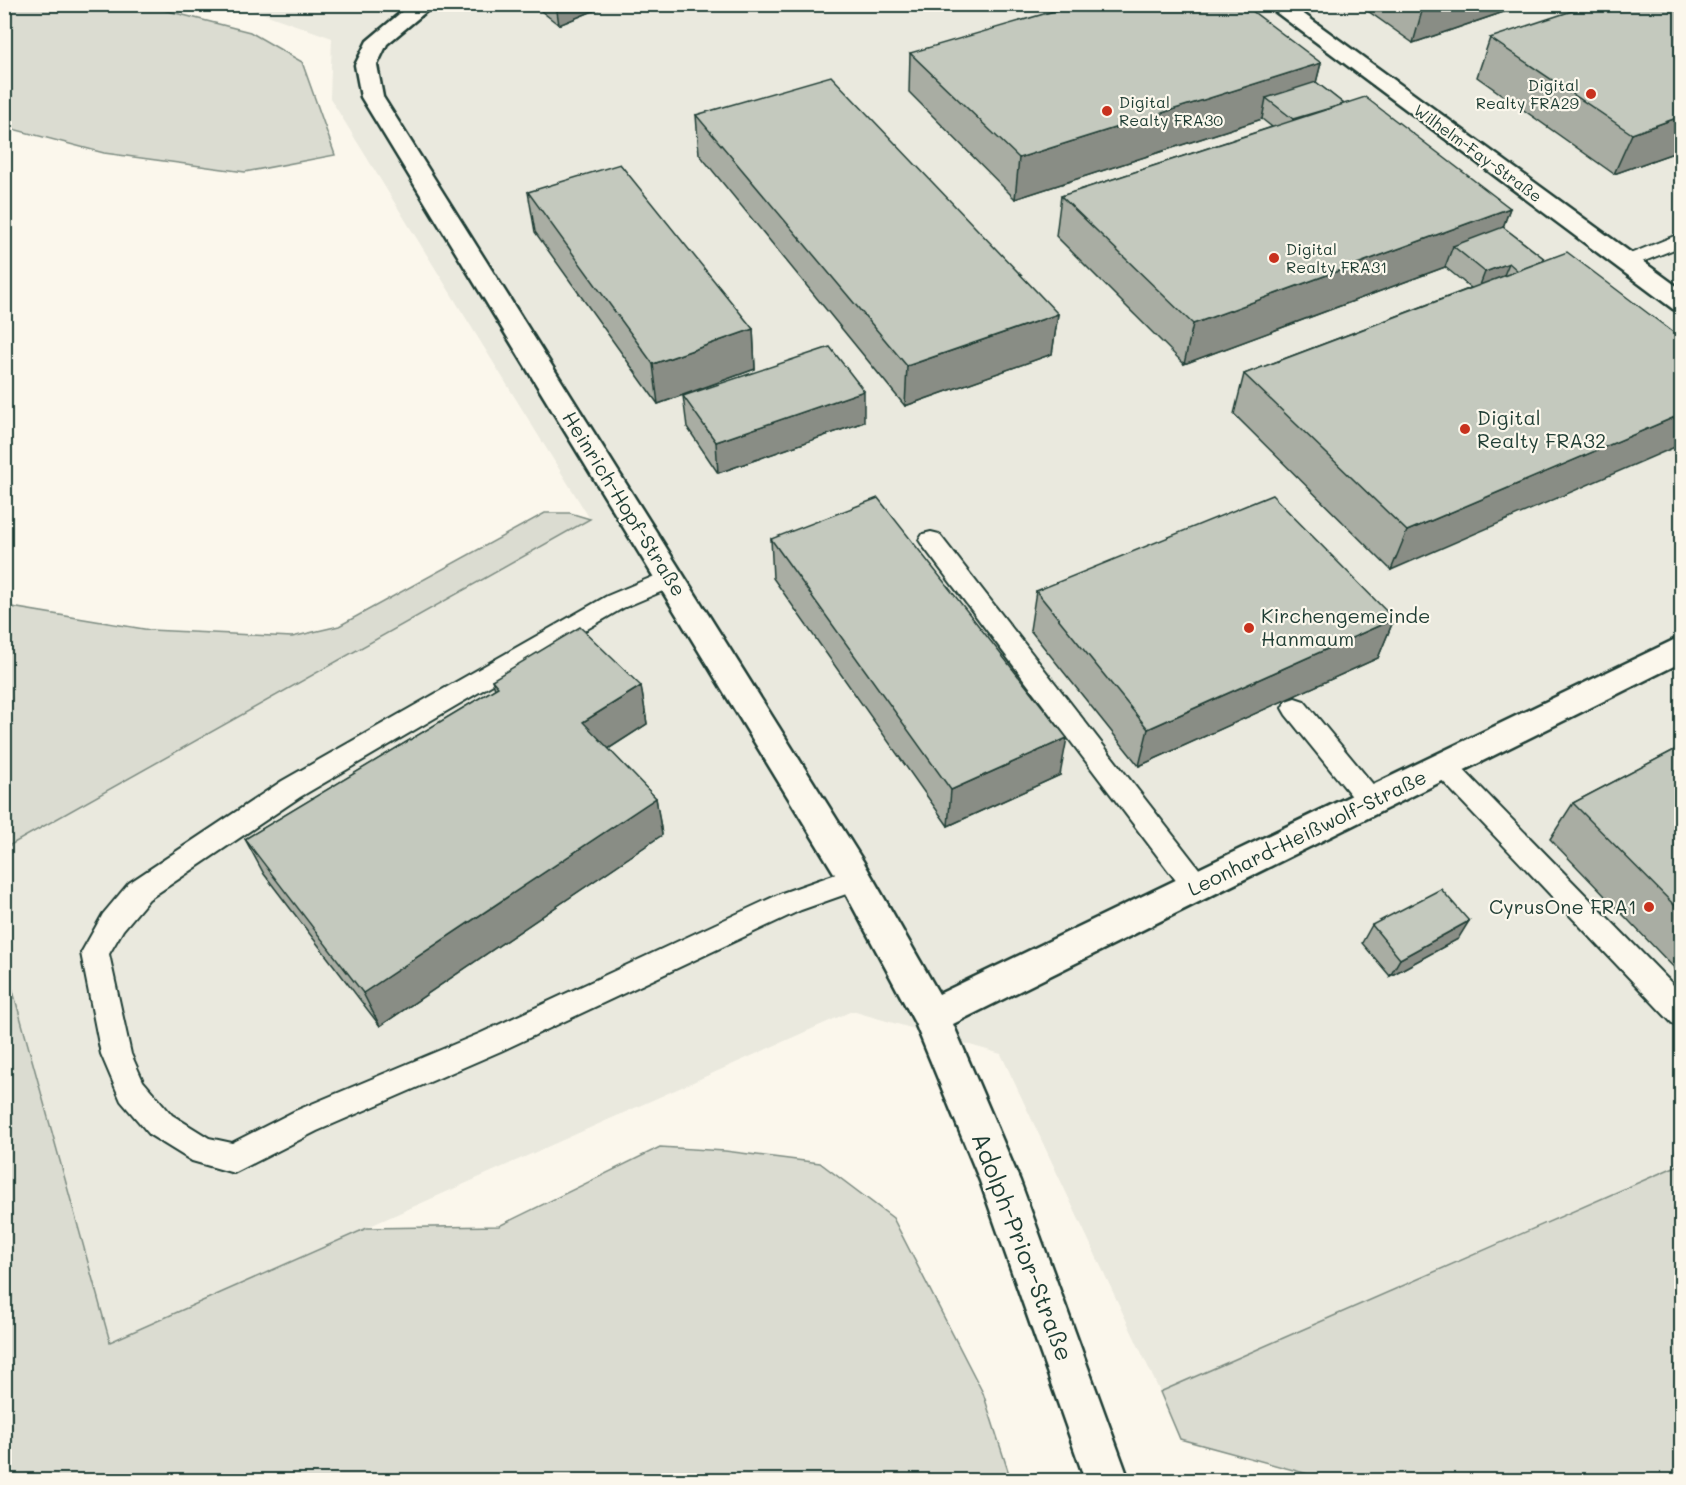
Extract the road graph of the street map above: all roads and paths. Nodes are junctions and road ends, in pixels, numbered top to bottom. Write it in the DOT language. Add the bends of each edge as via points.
graph roads {
  1 [pos="425,4"];
  2 [pos="1275,4"];
  3 [pos="1682,239"];
  4 [pos="1627,262"];
  5 [pos="1682,303"];
  6 [pos="931,540"];
  7 [pos="669,579"];
  8 [pos="1682,648"];
  9 [pos="1295,708"];
  10 [pos="1444,766"];
  11 [pos="1372,802"];
  12 [pos="856,879"];
  13 [pos="1197,887"];
  14 [pos="1682,1014"];
  15 [pos="931,1016"];
  16 [pos="1107,1480"];
  1 -- 7 [label="street, Heinrich-Hopf-Straße" via="378,41 366,65 372,97"];
  2 -- 4 [label="street, Wilhelm-Fay-Straße"];
  3 -- 4 [label="lane"];
  4 -- 5 [label="street, Wilhelm-Fay-Straße"];
  6 -- 13 [label="lane"];
  7 -- 12 [label="street, Heinrich-Hopf-Straße"];
  7 -- 12 [label="lane" via="615,602 291,789 139,891 113,922 95,953 116,1054 132,1090 161,1125 203,1151 234,1158 306,1121 491,1042 792,901"];
  8 -- 10 [label="street, Leonhard-Heißwolf-Straße"];
  9 -- 11 [label="lane"];
  10 -- 11 [label="street, Leonhard-Heißwolf-Straße"];
  10 -- 14 [label="lane"];
  11 -- 13 [label="street, Leonhard-Heißwolf-Straße"];
  12 -- 15 [label="street, Heinrich-Hopf-Straße"];
  13 -- 15 [label="street, Leonhard-Heißwolf-Straße"];
  15 -- 16 [label="street, Adolph-Prior-Straße" via="1000,1181"];
}
